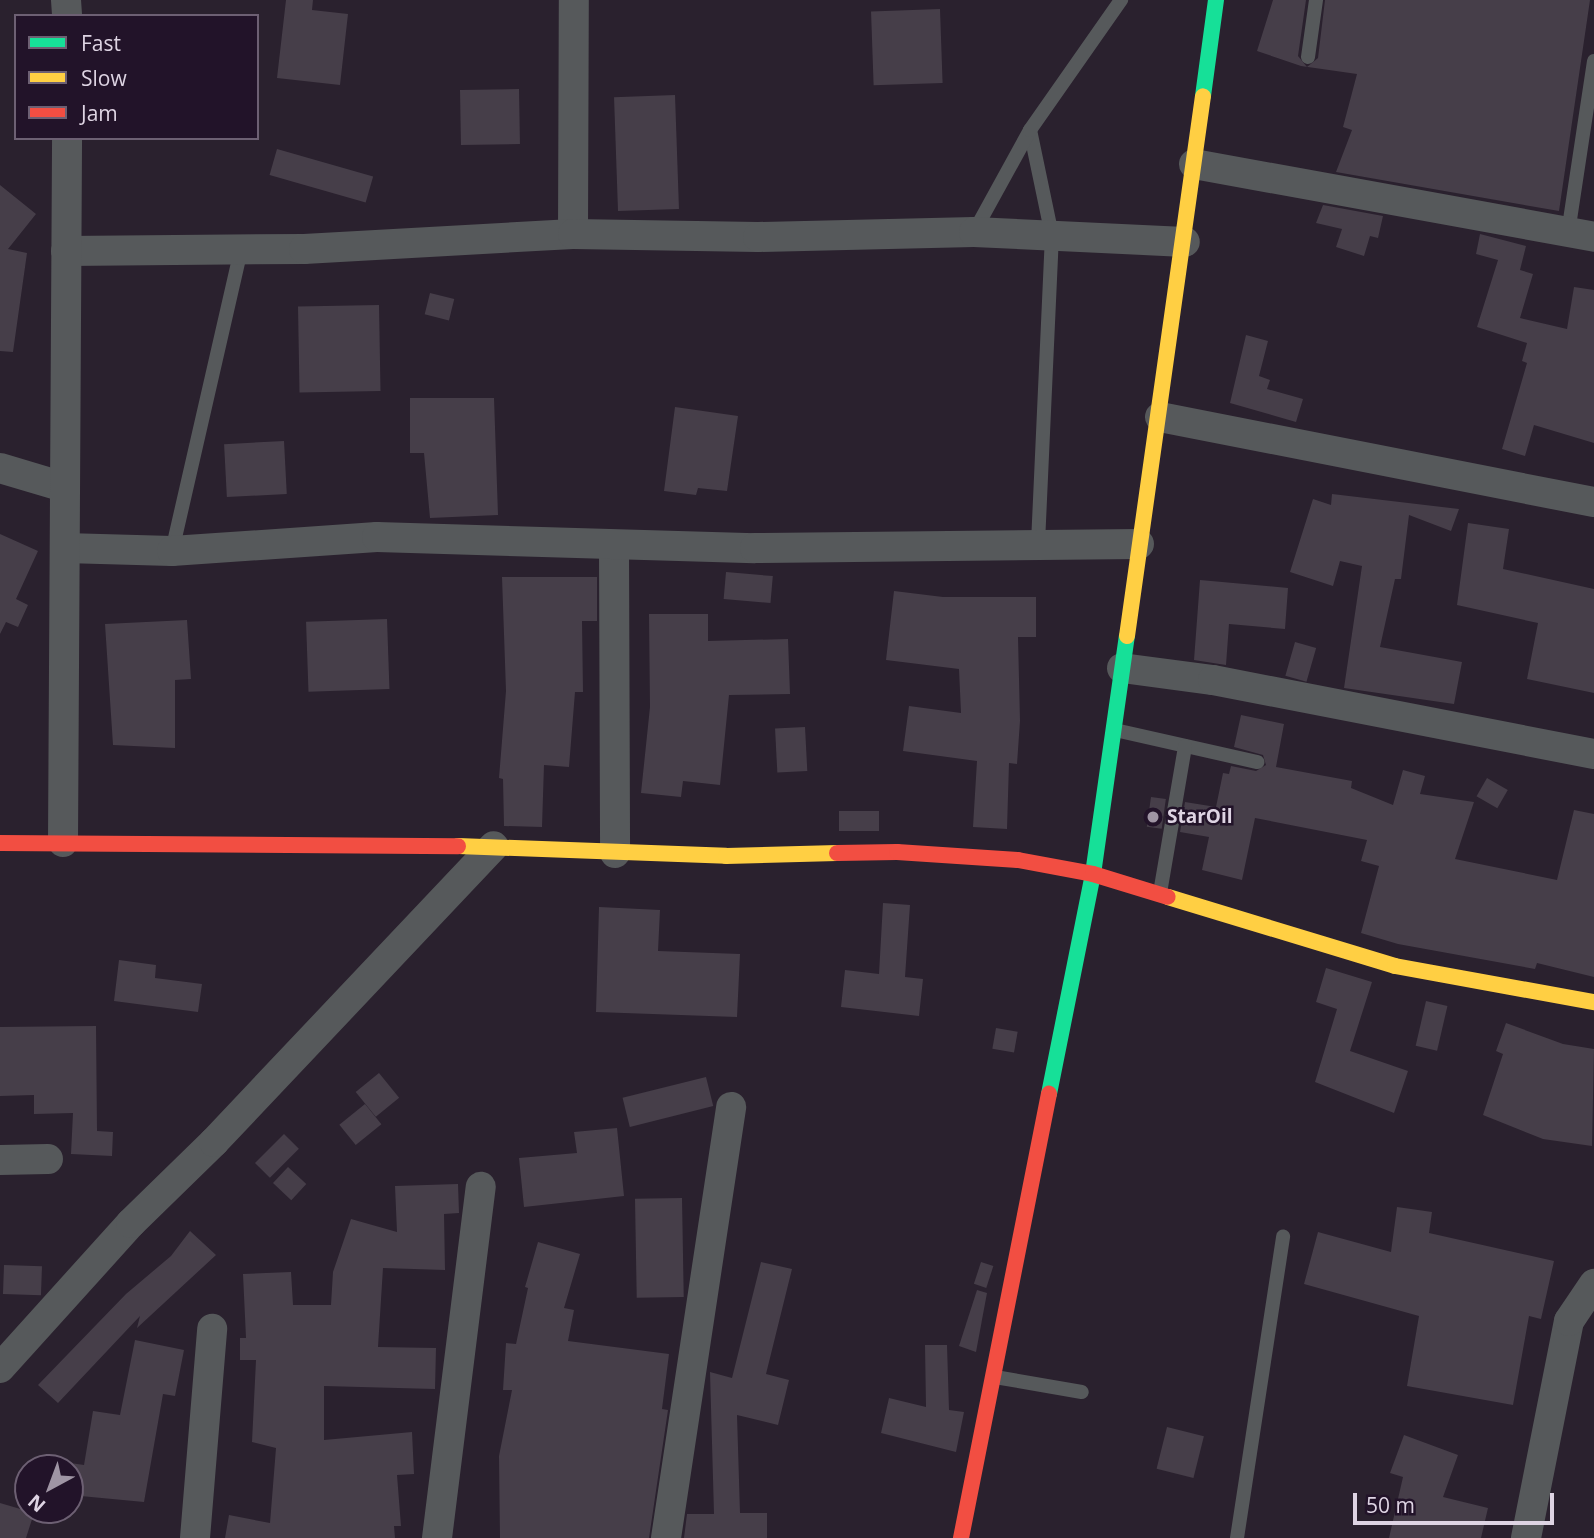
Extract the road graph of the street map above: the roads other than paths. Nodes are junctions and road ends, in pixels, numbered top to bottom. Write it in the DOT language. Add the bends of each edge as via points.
graph roads {
  1 [pos="574,0"];
  2 [pos="1121,0"];
  3 [pos="1216,0"];
  4 [pos="1316,0"];
  5 [pos="1308,57"];
  6 [pos="1594,61"];
  7 [pos="1590,109"];
  8 [pos="1030,130"];
  9 [pos="67,140"];
  10 [pos="1194,164"];
  11 [pos="974,232"];
  12 [pos="573,234"];
  13 [pos="1052,235"];
  14 [pos="1581,235"];
  15 [pos="1185,242"];
  16 [pos="241,249"];
  17 [pos="66,251"];
  18 [pos="1160,417"];
  19 [pos="0,468"];
  20 [pos="64,487"];
  21 [pos="1594,502"];
  22 [pos="1139,544"];
  23 [pos="614,545"];
  24 [pos="1038,546"];
  25 [pos="65,548"];
  26 [pos="172,551"];
  27 [pos="1122,668"];
  28 [pos="1113,730"];
  29 [pos="1185,746"];
  30 [pos="1594,754"];
  31 [pos="1257,762"];
  32 [pos="63,842"];
  33 [pos="0,843"];
  34 [pos="494,846"];
  35 [pos="615,853"];
  36 [pos="1093,874"];
  37 [pos="1160,895"];
  38 [pos="1594,1003"];
  39 [pos="731,1107"];
  40 [pos="48,1159"];
  41 [pos="0,1160"];
  42 [pos="481,1187"];
  43 [pos="1283,1236"];
  44 [pos="1594,1284"];
  45 [pos="212,1329"];
  46 [pos="0,1368"];
  47 [pos="990,1377"];
  48 [pos="1082,1391"];
  49 [pos="195,1538"];
  50 [pos="437,1538"];
  51 [pos="666,1538"];
  52 [pos="961,1538"];
  53 [pos="1237,1538"];
  54 [pos="1526,1538"];
  1 -- 12 [label="street"];
  2 -- 8 [label="lane"];
  3 -- 10 [label="street"];
  4 -- 5 [label="lane"];
  6 -- 7 [label="lane"];
  7 -- 14 [label="lane"];
  8 -- 11 [label="lane"];
  8 -- 13 [label="lane"];
  9 -- 17 [label="street"];
  10 -- 14 [label="street"];
  10 -- 15 [label="street"];
  11 -- 12 [label="street" via="758,237"];
  11 -- 13 [label="street"];
  12 -- 16 [label="street"];
  13 -- 15 [label="street"];
  13 -- 24 [label="lane"];
  15 -- 18 [label="street"];
  16 -- 17 [label="street"];
  16 -- 26 [label="lane"];
  17 -- 20 [label="street"];
  18 -- 21 [label="street"];
  18 -- 22 [label="street"];
  19 -- 20 [label="street"];
  20 -- 25 [label="street"];
  22 -- 24 [label="street"];
  22 -- 27 [label="street"];
  23 -- 24 [label="street"];
  23 -- 26 [label="street" via="377,537"];
  23 -- 35 [label="street"];
  25 -- 26 [label="street"];
  25 -- 32 [label="street"];
  27 -- 28 [label="street"];
  27 -- 30 [label="street" via="1213,680"];
  28 -- 29 [label="lane"];
  28 -- 36 [label="street"];
  29 -- 31 [label="lane"];
  29 -- 37 [label="lane"];
  32 -- 33 [label="street"];
  32 -- 34 [label="street"];
  34 -- 35 [label="street"];
  34 -- 46 [label="street" via="214,1142 131,1223"];
  35 -- 36 [label="street" via="897,852 1018,860"];
  36 -- 37 [label="street"];
  36 -- 47 [label="street" via="1039,1161"];
  37 -- 38 [label="street" via="1395,966"];
  39 -- 51 [label="street"];
  40 -- 41 [label="street"];
  42 -- 50 [label="street"];
  43 -- 53 [label="lane"];
  44 -- 54 [label="street" via="1569,1321"];
  45 -- 49 [label="street"];
  47 -- 48 [label="lane"];
  47 -- 52 [label="street"];
}
